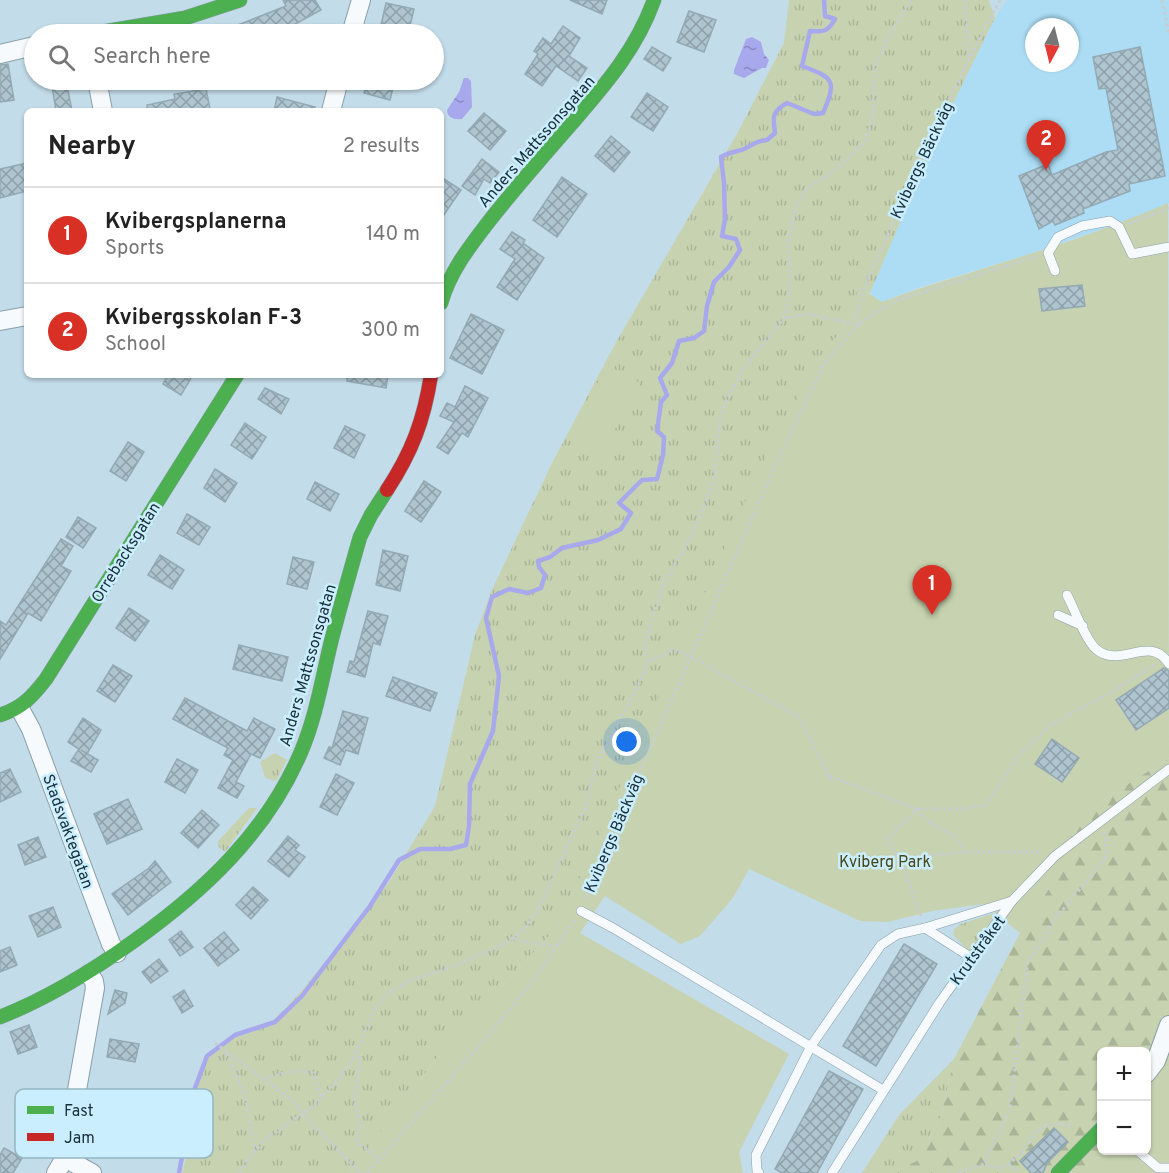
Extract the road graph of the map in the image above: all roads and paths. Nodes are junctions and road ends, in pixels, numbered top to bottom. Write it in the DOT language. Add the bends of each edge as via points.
graph roads {
  1 [pos="361,0"];
  2 [pos="654,0"];
  3 [pos="911,0"];
  4 [pos="965,0"];
  5 [pos="1000,0"];
  6 [pos="1162,0"];
  7 [pos="229,2"];
  8 [pos="144,24"];
  9 [pos="354,24"];
  10 [pos="1169,34"];
  11 [pos="24,48"];
  12 [pos="0,54"];
  13 [pos="969,57"];
  14 [pos="99,90"];
  15 [pos="336,90"];
  16 [pos="102,108"];
  17 [pos="332,108"];
  18 [pos="1169,208"];
  19 [pos="1119,227"];
  20 [pos="1169,247"];
  21 [pos="1048,253"];
  22 [pos="1055,271"];
  23 [pos="444,291"];
  24 [pos="24,317"];
  25 [pos="784,318"];
  26 [pos="0,321"];
  27 [pos="858,325"];
  28 [pos="235,378"];
  29 [pos="430,378"];
  30 [pos="1067,595"];
  31 [pos="1058,615"];
  32 [pos="1083,626"];
  33 [pos="690,656"];
  34 [pos="1167,661"];
  35 [pos="648,662"];
  36 [pos="20,709"];
  37 [pos="0,715"];
  38 [pos="1169,769"];
  39 [pos="828,775"];
  40 [pos="831,780"];
  41 [pos="917,809"];
  42 [pos="1099,823"];
  43 [pos="966,852"];
  44 [pos="1055,856"];
  45 [pos="900,858"];
  46 [pos="1012,902"];
  47 [pos="581,911"];
  48 [pos="925,928"];
  49 [pos="514,938"];
  50 [pos="558,946"];
  51 [pos="117,953"];
  52 [pos="972,958"];
  53 [pos="88,974"];
  54 [pos="0,1017"];
  55 [pos="1169,1025"];
  56 [pos="215,1043"];
  57 [pos="811,1046"];
  58 [pos="356,1051"];
  59 [pos="225,1052"];
  60 [pos="1151,1068"];
  61 [pos="264,1080"];
  62 [pos="75,1089"];
  63 [pos="884,1090"];
  64 [pos="321,1096"];
  65 [pos="303,1113"];
  66 [pos="1097,1131"];
  67 [pos="1097,1133"];
  68 [pos="255,1152"];
  69 [pos="1143,1155"];
  70 [pos="380,1159"];
  71 [pos="984,1164"];
  72 [pos="1008,1165"];
  73 [pos="60,1166"];
  74 [pos="1169,1168"];
  75 [pos="92,1173"];
  76 [pos="240,1173"];
  77 [pos="361,1173"];
  78 [pos="368,1173"];
  79 [pos="759,1173"];
  80 [pos="832,1173"];
  81 [pos="958,1173"];
  82 [pos="1015,1173"];
  83 [pos="1058,1173"];
  1 -- 9 [label="street"];
  2 -- 23 [label="street, Anders Mattssonsgatan" via="616,72 508,197 464,254"];
  3 -- 25 [label="path" via="877,62 873,117 865,142 829,175 806,189 796,208 788,240 790,288"];
  4 -- 13 [label="path"];
  5 -- 13 [label="path, Kvibergs Bäckväg"];
  6 -- 10 [label="path"];
  7 -- 8 [label="street" via="188,16"];
  11 -- 12 [label="street"];
  13 -- 27 [label="path, Kvibergs Bäckväg" via="861,294"];
  14 -- 16 [label="street"];
  15 -- 17 [label="street"];
  18 -- 19 [label="path"];
  19 -- 20 [label="lane" via="1132,254"];
  19 -- 21 [label="lane" via="1110,221 1082,226 1059,237"];
  21 -- 22 [label="lane"];
  21 -- 27 [label="path, Kvibergs Bäckväg" via="898,300"];
  24 -- 26 [label="street"];
  25 -- 27 [label="path" via="810,314"];
  25 -- 35 [label="path" via="743,369 727,398 720,419 714,482 698,522 665,581 650,624 645,651"];
  27 -- 33 [label="path, Kvibergs Bäckväg" via="825,362"];
  28 -- 36 [label="street, Orrebacksgatan" via="46,679"];
  29 -- 51 [label="street, Anders Mattssonsgatan" via="424,414 410,453 361,534 304,743 279,796 242,848 192,898"];
  30 -- 32 [label="lane"];
  31 -- 32 [label="lane"];
  32 -- 34 [label="lane" via="1095,649 1104,654 1150,650 1159,652"];
  33 -- 35 [label="path" via="672,650"];
  33 -- 39 [label="path" via="799,717"];
  33 -- 47 [label="path, Kvibergs Bäckväg"];
  34 -- 41 [label="path" via="1049,726 1016,759 986,806"];
  35 -- 49 [label="path" via="595,766 586,806 537,912"];
  36 -- 37 [label="street"];
  36 -- 51 [label="street, Stadsvaktegatan"];
  38 -- 42 [label="lane, Krutstråket"];
  39 -- 40 [label="path"];
  39 -- 41 [label="path"];
  41 -- 43 [label="path" via="922,817 956,838"];
  41 -- 45 [label="path" via="888,838"];
  42 -- 44 [label="lane, Krutstråket"];
  42 -- 71 [label="path" via="1106,840 1105,859 1050,925 1028,960 1010,1108"];
  43 -- 44 [label="path" via="1040,851"];
  43 -- 45 [label="path"];
  44 -- 46 [label="lane, Krutstråket"];
  45 -- 48 [label="path"];
  46 -- 48 [label="lane"];
  46 -- 52 [label="lane, Krutstråket"];
  47 -- 50 [label="path, Kvibergs Bäckväg"];
  47 -- 57 [label="lane"];
  48 -- 52 [label="lane"];
  48 -- 57 [label="lane" via="898,934 881,945"];
  49 -- 50 [label="path"];
  49 -- 58 [label="path" via="389,993 376,1008"];
  50 -- 70 [label="path, Kvibergs Bäckväg" via="540,974"];
  51 -- 53 [label="street, Anders Mattssonsgatan"];
  52 -- 63 [label="lane, Krutstråket"];
  53 -- 54 [label="street, Anders Mattssonsgatan"];
  53 -- 62 [label="street" via="95,988"];
  55 -- 60 [label="street"];
  56 -- 59 [label="path"];
  57 -- 63 [label="lane"];
  57 -- 79 [label="lane" via="756,1155"];
  58 -- 64 [label="path" via="345,1071"];
  58 -- 70 [label="path" via="360,1059 354,1102 359,1121 357,1139"];
  59 -- 61 [label="path"];
  59 -- 68 [label="path" via="244,1095"];
  61 -- 64 [label="path" via="294,1070 314,1073"];
  61 -- 65 [label="path"];
  63 -- 80 [label="lane, Krutstråket"];
  64 -- 65 [label="path"];
  65 -- 68 [label="path" via="267,1138"];
  65 -- 77 [label="path"];
  66 -- 72 [label="path" via="1054,1123 1037,1130 1027,1147"];
  67 -- 83 [label="street"];
  68 -- 76 [label="path"];
  69 -- 74 [label="lane" via="1158,1168"];
  70 -- 78 [label="path, Kvibergs Bäckväg"];
  71 -- 72 [label="path" via="998,1168"];
  71 -- 81 [label="path"];
  72 -- 82 [label="path" via="1013,1166"];
  73 -- 75 [label="street"];
}
